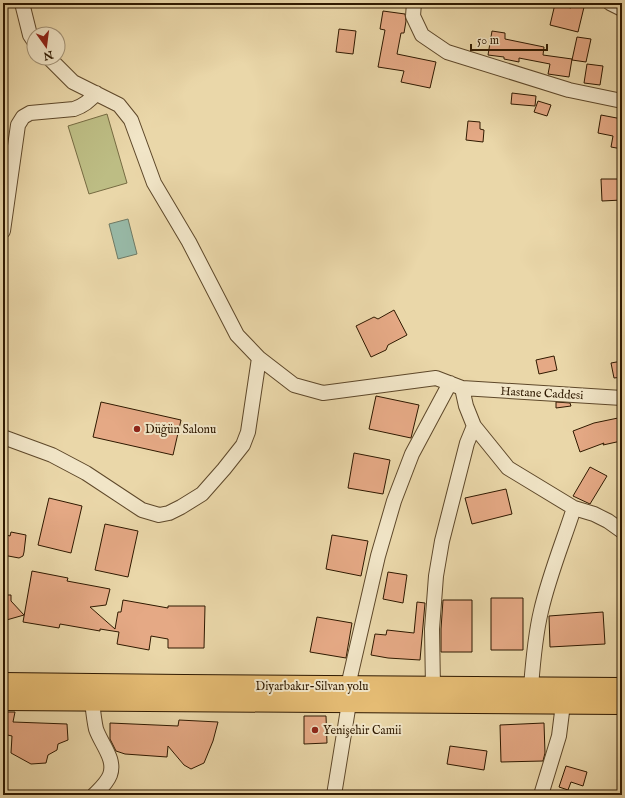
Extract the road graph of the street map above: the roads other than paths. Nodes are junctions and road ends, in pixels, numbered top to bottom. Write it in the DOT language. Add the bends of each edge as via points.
graph roads {
  1 [pos="22,3"];
  2 [pos="414,3"];
  3 [pos="610,3"];
  4 [pos="622,9"];
  5 [pos="28,26"];
  6 [pos="57,66"];
  7 [pos="96,93"];
  8 [pos="622,102"];
  9 [pos="3,231"];
  10 [pos="259,358"];
  11 [pos="456,386"];
  12 [pos="622,398"];
  13 [pos="474,426"];
  14 [pos="3,437"];
  15 [pos="574,508"];
  16 [pos="622,531"];
  17 [pos="3,683"];
  18 [pos="433,687"];
  19 [pos="531,687"];
  20 [pos="622,688"];
  21 [pos="183,693"];
  22 [pos="341,694"];
  23 [pos="3,700"];
  24 [pos="92,701"];
  25 [pos="564,704"];
  26 [pos="622,704"];
  27 [pos="94,795"];
  28 [pos="334,795"];
  29 [pos="541,795"];
  1 -- 5 [label="street"];
  2 -- 8 [label="street" via="413,16 422,35 447,52 569,90"];
  3 -- 4 [label="street"];
  6 -- 7 [label="street, Hastane Caddesi" via="74,82"];
  7 -- 9 [label="street" via="80,107 30,114 20,121"];
  7 -- 10 [label="street, Hastane Caddesi" via="120,105 131,120 154,183 189,242 237,335"];
  10 -- 11 [label="street, Hastane Caddesi" via="294,385 323,393 436,378"];
  10 -- 14 [label="street" via="248,432 243,445 202,494 169,513 158,515 142,510 86,473 52,455"];
  11 -- 12 [label="street, Hastane Caddesi"];
  11 -- 13 [label="street"];
  11 -- 22 [label="street" via="412,454 394,501"];
  13 -- 15 [label="street" via="508,468"];
  13 -- 18 [label="street" via="467,443 442,540 434,602"];
  15 -- 16 [label="street" via="594,514"];
  15 -- 19 [label="street" via="541,610 533,655"];
  17 -- 21 [label="highway, Diyarbakır-Silvan yolu"];
  18 -- 19 [label="highway, Diyarbakır-Silvan yolu"];
  18 -- 22 [label="highway, Diyarbakır-Silvan yolu"];
  19 -- 20 [label="highway, Diyarbakır-Silvan yolu"];
  21 -- 22 [label="highway, Diyarbakır-Silvan yolu"];
  21 -- 24 [label="highway, Diyarbakır-Silvan yolu"];
  22 -- 25 [label="highway, Diyarbakır-Silvan yolu"];
  22 -- 28 [label="street"];
  23 -- 24 [label="highway, Diyarbakır-Silvan yolu"];
  24 -- 27 [label="street" via="96,729 112,765 108,780"];
  25 -- 26 [label="highway, Diyarbakır-Silvan yolu"];
  25 -- 29 [label="street" via="559,736"];
}
